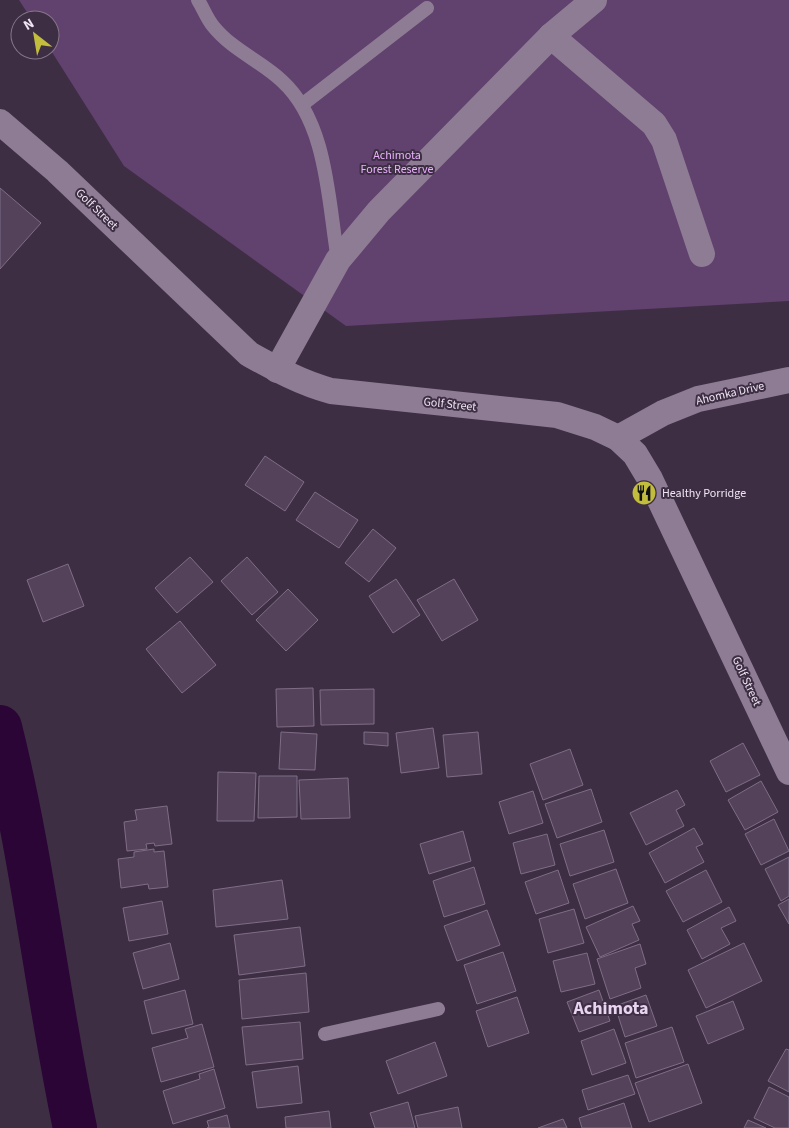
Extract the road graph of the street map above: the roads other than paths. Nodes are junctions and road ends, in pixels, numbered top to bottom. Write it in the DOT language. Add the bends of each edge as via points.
graph roads {
  1 [pos="198,0"];
  2 [pos="594,0"];
  3 [pos="427,8"];
  4 [pos="551,36"];
  5 [pos="303,104"];
  6 [pos="0,122"];
  7 [pos="702,254"];
  8 [pos="338,260"];
  9 [pos="277,370"];
  10 [pos="789,380"];
  11 [pos="618,438"];
  12 [pos="789,772"];
  13 [pos="438,1009"];
  14 [pos="325,1034"];
  1 -- 5 [label="lane" via="213,27 246,56 282,80"];
  2 -- 4 [label="street"];
  3 -- 5 [label="lane"];
  4 -- 7 [label="street" via="654,124 664,140"];
  4 -- 8 [label="street" via="379,211"];
  5 -- 8 [label="lane" via="318,137"];
  6 -- 9 [label="street, Golf Street" via="57,171 250,354"];
  8 -- 9 [label="street"];
  9 -- 11 [label="street, Golf Street" via="308,385 331,391 557,415"];
  10 -- 11 [label="street, Ahomka Drive" via="698,399 663,413"];
  11 -- 12 [label="street, Golf Street" via="635,454 650,479"];
  13 -- 14 [label="lane"];
}
